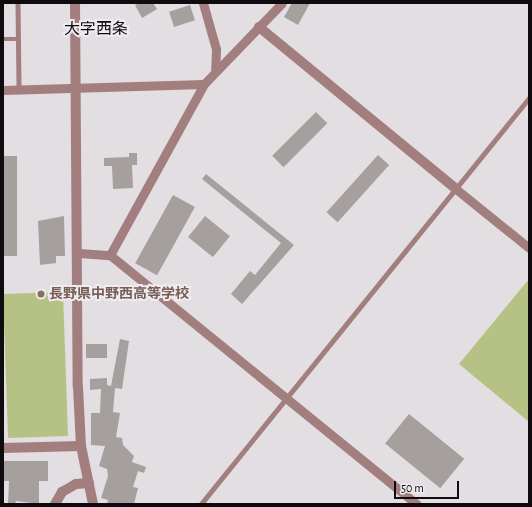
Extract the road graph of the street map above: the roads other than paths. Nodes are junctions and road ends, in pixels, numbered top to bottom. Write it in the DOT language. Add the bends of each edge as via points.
graph roads {
  1 [pos="18,3"];
  2 [pos="75,3"];
  3 [pos="203,3"];
  4 [pos="282,3"];
  5 [pos="259,28"];
  6 [pos="3,39"];
  7 [pos="18,39"];
  8 [pos="215,72"];
  9 [pos="204,84"];
  10 [pos="78,89"];
  11 [pos="3,90"];
  12 [pos="19,90"];
  13 [pos="529,98"];
  14 [pos="456,189"];
  15 [pos="529,248"];
  16 [pos="79,253"];
  17 [pos="110,255"];
  18 [pos="286,399"];
  19 [pos="81,446"];
  20 [pos="3,448"];
  21 [pos="89,483"];
  22 [pos="55,504"];
  23 [pos="93,504"];
  24 [pos="201,504"];
  25 [pos="416,504"];
  1 -- 7 [label="lane"];
  2 -- 10 [label="street"];
  3 -- 8 [label="street" via="216,48"];
  4 -- 5 [label="street"];
  5 -- 8 [label="street"];
  5 -- 14 [label="street"];
  6 -- 7 [label="lane"];
  7 -- 12 [label="lane"];
  8 -- 9 [label="street"];
  9 -- 10 [label="street"];
  9 -- 17 [label="street"];
  10 -- 12 [label="street"];
  10 -- 16 [label="street"];
  11 -- 12 [label="street"];
  13 -- 14 [label="lane"];
  14 -- 15 [label="street"];
  14 -- 18 [label="lane"];
  16 -- 17 [label="street"];
  16 -- 19 [label="street"];
  17 -- 18 [label="street"];
  18 -- 24 [label="lane"];
  18 -- 25 [label="street"];
  19 -- 20 [label="street"];
  19 -- 21 [label="street"];
  21 -- 22 [label="street" via="76,484 62,492"];
  21 -- 23 [label="street"];
}
